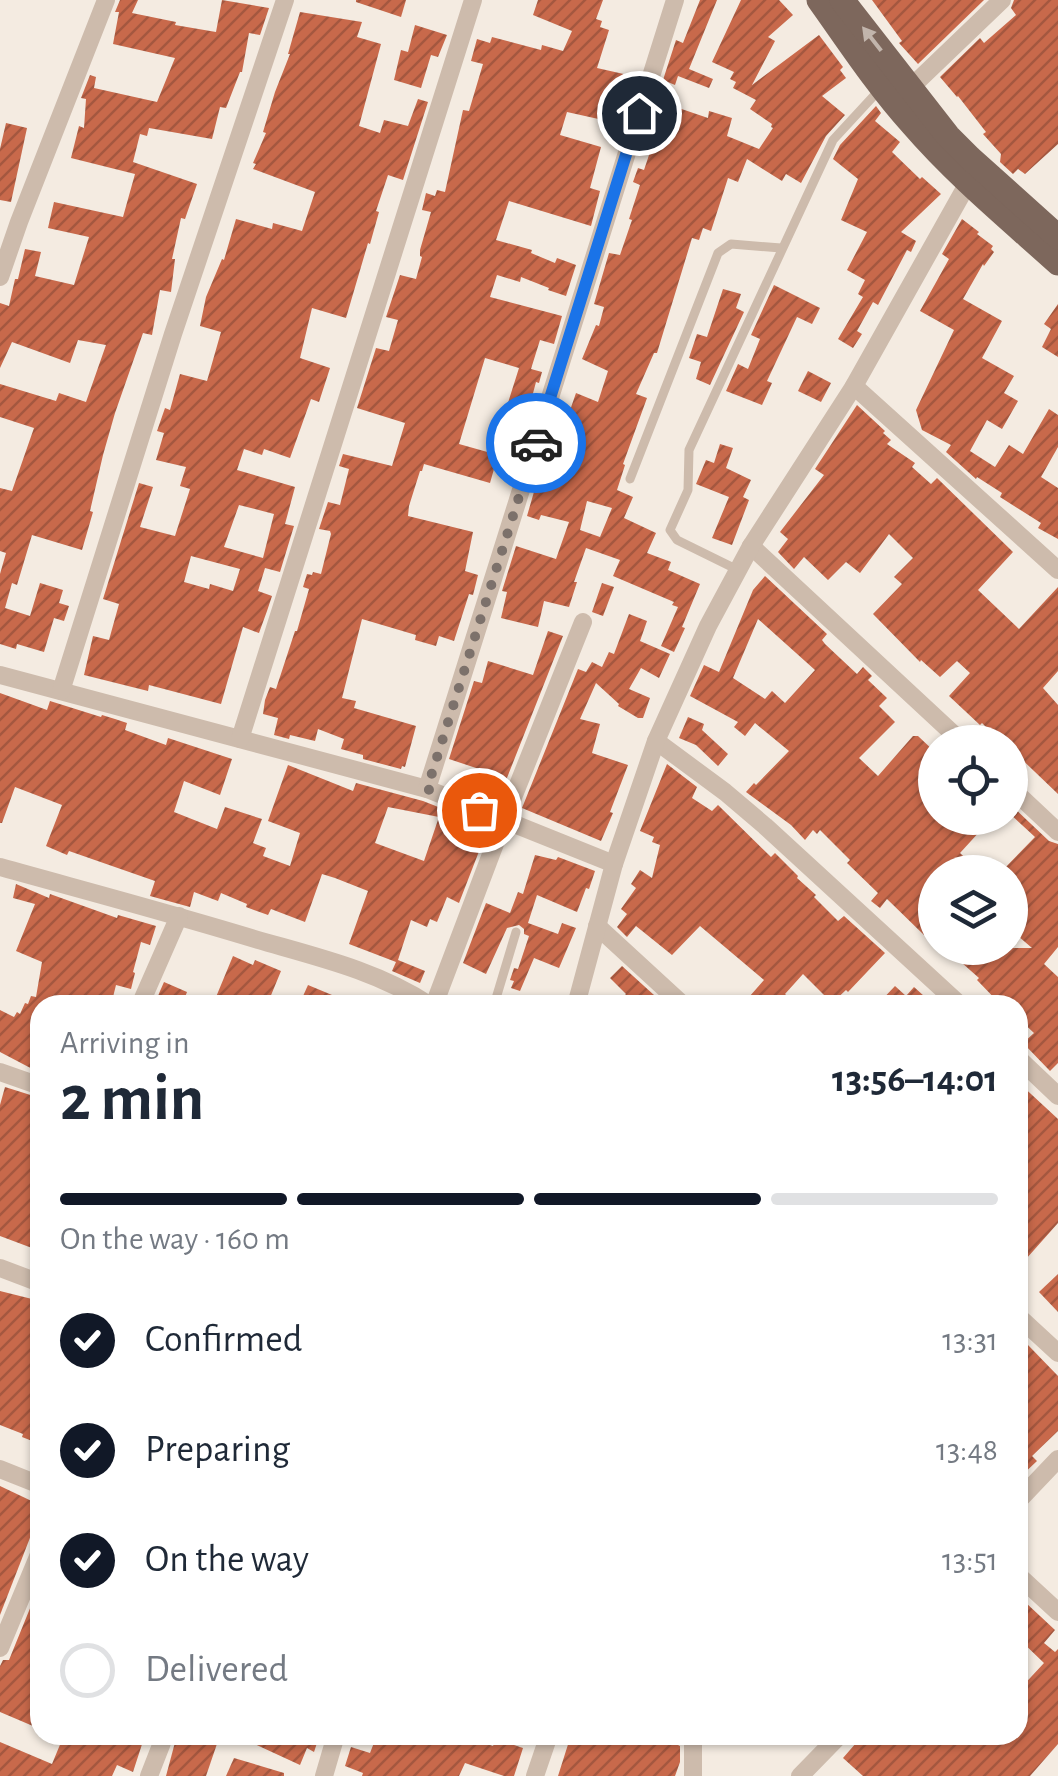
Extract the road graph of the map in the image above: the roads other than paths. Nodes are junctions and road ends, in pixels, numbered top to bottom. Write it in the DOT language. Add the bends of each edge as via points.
graph roads {
  1 [pos="106,0"];
  2 [pos="285,0"];
  3 [pos="473,0"];
  4 [pos="675,0"];
  5 [pos="818,0"];
  6 [pos="842,0"];
  7 [pos="1002,0"];
  8 [pos="895,93"];
  9 [pos="968,182"];
  10 [pos="9,220"];
  11 [pos="1058,237"];
  12 [pos="782,248"];
  13 [pos="1058,263"];
  14 [pos="0,277"];
  15 [pos="854,386"];
  16 [pos="630,479"];
  17 [pos="751,546"];
  18 [pos="738,570"];
  19 [pos="1058,570"];
  20 [pos="583,622"];
  21 [pos="0,675"];
  22 [pos="61,692"];
  23 [pos="944,725"];
  24 [pos="240,739"];
  25 [pos="656,741"];
  26 [pos="427,789"];
  27 [pos="1028,804"];
  28 [pos="504,820"];
  29 [pos="1058,832"];
  30 [pos="614,864"];
  31 [pos="0,867"];
  32 [pos="179,916"];
  33 [pos="597,926"];
  34 [pos="516,932"];
  35 [pos="144,995"];
  36 [pos="415,995"];
  37 [pos="436,995"];
  38 [pos="497,995"];
  39 [pos="579,995"];
  40 [pos="671,995"];
  41 [pos="949,995"];
  42 [pos="1028,1068"];
  43 [pos="0,1072"];
  44 [pos="30,1082"];
  45 [pos="1058,1096"];
  46 [pos="0,1268"];
  47 [pos="30,1280"];
  48 [pos="1028,1325"];
  49 [pos="1058,1353"];
  50 [pos="1058,1459"];
  51 [pos="0,1469"];
  52 [pos="30,1482"];
  53 [pos="1028,1490"];
  54 [pos="30,1576"];
  55 [pos="1028,1584"];
  56 [pos="1058,1612"];
  57 [pos="0,1648"];
  58 [pos="161,1745"];
  59 [pos="333,1745"];
  60 [pos="546,1745"];
  61 [pos="693,1745"];
  62 [pos="830,1745"];
  63 [pos="149,1776"];
  64 [pos="324,1776"];
  65 [pos="535,1776"];
  66 [pos="692,1776"];
  67 [pos="800,1776"];
  1 -- 10 [label="street"];
  2 -- 22 [label="street"];
  3 -- 24 [label="street"];
  4 -- 26 [label="street"];
  5 -- 8 [label="main road"];
  8 -- 6 [label="main road, one-way"];
  7 -- 8 [label="street"];
  8 -- 9 [label="main road"];
  8 -- 11 [label="main road"];
  8 -- 12 [label="lane" via="834,140"];
  9 -- 13 [label="main road"];
  9 -- 15 [label="street"];
  10 -- 14 [label="street"];
  12 -- 16 [label="lane" via="731,244 718,253"];
  12 -- 18 [label="lane" via="689,450 688,490 670,530 677,540"];
  15 -- 17 [label="street"];
  15 -- 19 [label="street"];
  17 -- 18 [label="street"];
  17 -- 23 [label="street"];
  18 -- 25 [label="street"];
  20 -- 28 [label="street"];
  21 -- 22 [label="street"];
  22 -- 24 [label="street"];
  24 -- 26 [label="street"];
  25 -- 30 [label="street"];
  25 -- 41 [label="street" via="765,826"];
  26 -- 28 [label="street"];
  27 -- 29 [label="street"];
  28 -- 30 [label="street"];
  28 -- 37 [label="street"];
  30 -- 33 [label="street"];
  31 -- 32 [label="street"];
  32 -- 35 [label="street"];
  32 -- 36 [label="street" via="356,968"];
  33 -- 39 [label="street"];
  33 -- 40 [label="street"];
  34 -- 38 [label="lane"];
  42 -- 45 [label="street"];
  43 -- 44 [label="street"];
  46 -- 47 [label="street"];
  48 -- 49 [label="street"];
  50 -- 53 [label="street"];
  51 -- 52 [label="street"];
  54 -- 57 [label="street"];
  55 -- 56 [label="street"];
  58 -- 63 [label="street"];
  59 -- 64 [label="street"];
  60 -- 65 [label="street"];
  61 -- 66 [label="street"];
  62 -- 67 [label="street"];
}
